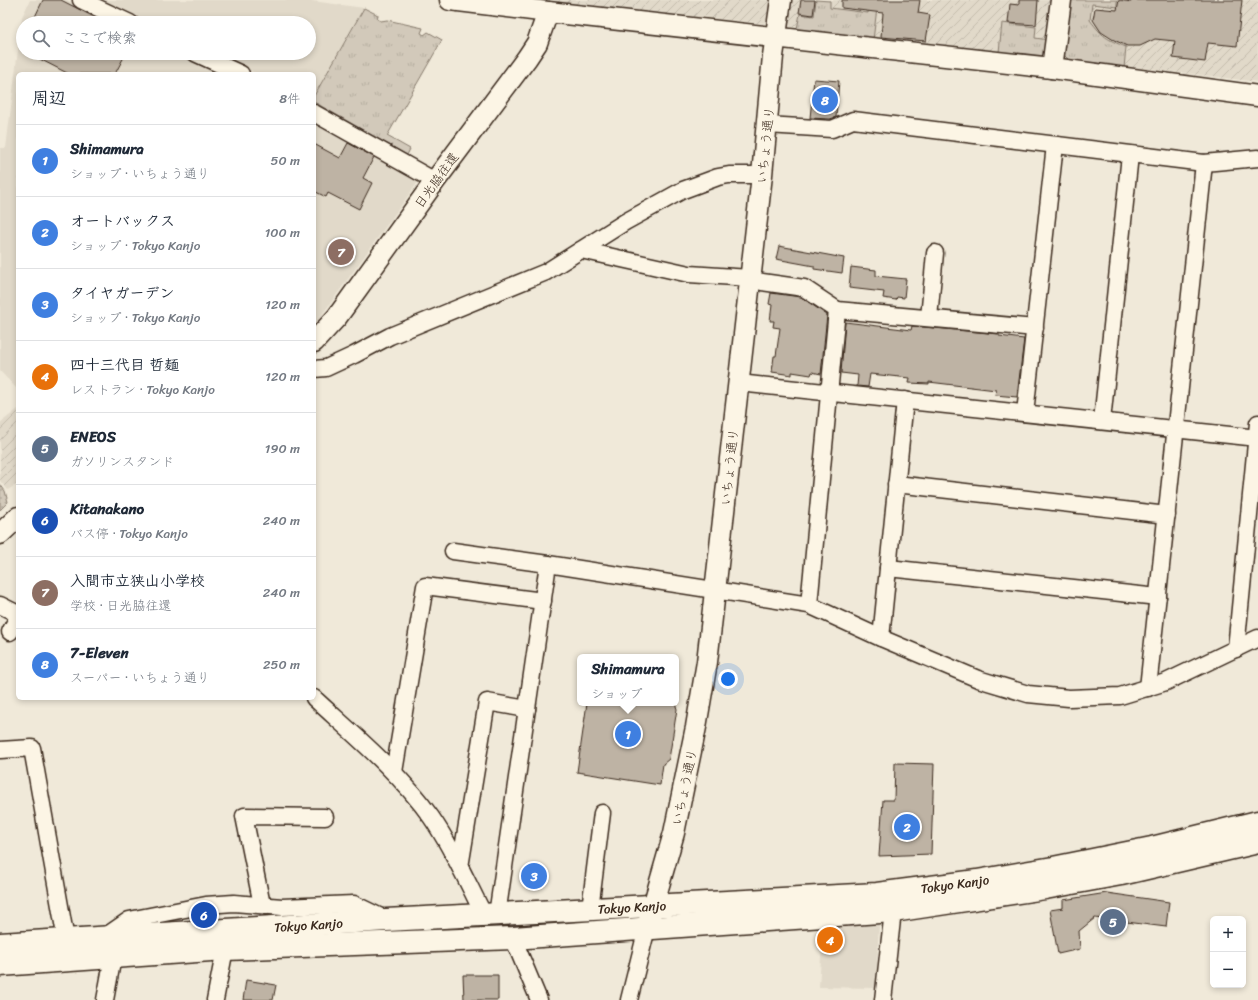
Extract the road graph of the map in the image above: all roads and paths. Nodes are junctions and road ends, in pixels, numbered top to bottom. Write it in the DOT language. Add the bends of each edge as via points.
graph roads {
  1 [pos="81,0"];
  2 [pos="450,0"];
  3 [pos="781,0"];
  4 [pos="1061,0"];
  5 [pos="484,2"];
  6 [pos="548,12"];
  7 [pos="115,16"];
  8 [pos="776,37"];
  9 [pos="210,60"];
  10 [pos="1052,68"];
  11 [pos="237,72"];
  12 [pos="1258,96"];
  13 [pos="316,114"];
  14 [pos="767,125"];
  15 [pos="1055,145"];
  16 [pos="1130,155"];
  17 [pos="1258,158"];
  18 [pos="1204,163"];
  19 [pos="762,175"];
  20 [pos="435,181"];
  21 [pos="581,250"];
  22 [pos="935,253"];
  23 [pos="750,278"];
  24 [pos="837,310"];
  25 [pos="930,318"];
  26 [pos="1035,328"];
  27 [pos="316,340"];
  28 [pos="316,370"];
  29 [pos="739,383"];
  30 [pos="830,392"];
  31 [pos="905,400"];
  32 [pos="1025,413"];
  33 [pos="1102,421"];
  34 [pos="1177,429"];
  35 [pos="1258,433"];
  36 [pos="896,484"];
  37 [pos="1167,515"];
  38 [pos="16,519"];
  39 [pos="0,534"];
  40 [pos="453,551"];
  41 [pos="548,564"];
  42 [pos="888,568"];
  43 [pos="716,590"];
  44 [pos="1158,597"];
  45 [pos="543,601"];
  46 [pos="0,605"];
  47 [pos="809,605"];
  48 [pos="16,613"];
  49 [pos="16,621"];
  50 [pos="10,632"];
  51 [pos="881,638"];
  52 [pos="1258,638"];
  53 [pos="1236,649"];
  54 [pos="1148,688"];
  55 [pos="316,700"];
  56 [pos="527,709"];
  57 [pos="0,750"];
  58 [pos="394,772"];
  59 [pos="602,813"];
  60 [pos="325,817"];
  61 [pos="1258,822"];
  62 [pos="1258,842"];
  63 [pos="460,867"];
  64 [pos="262,905"];
  65 [pos="654,905"];
  66 [pos="590,909"];
  67 [pos="893,911"];
  68 [pos="490,915"];
  69 [pos="386,920"];
  70 [pos="647,928"];
  71 [pos="103,938"];
  72 [pos="513,938"];
  73 [pos="66,940"];
  74 [pos="0,944"];
  75 [pos="225,948"];
  76 [pos="113,957"];
  77 [pos="0,965"];
  78 [pos="105,1000"];
  79 [pos="215,1000"];
  80 [pos="539,1000"];
  81 [pos="630,1000"];
  82 [pos="883,1000"];
  1 -- 7 [label="street"];
  2 -- 5 [label="street"];
  3 -- 8 [label="street, いちょう通り"];
  4 -- 10 [label="street"];
  5 -- 6 [label="street"];
  6 -- 8 [label="street"];
  6 -- 20 [label="street, 日光脇往還" via="537,43 527,58"];
  8 -- 10 [label="street"];
  8 -- 14 [label="street, いちょう通り"];
  9 -- 11 [label="street"];
  10 -- 12 [label="street"];
  13 -- 20 [label="street"];
  14 -- 15 [label="street" via="832,129 853,120"];
  14 -- 19 [label="street, いちょう通り"];
  15 -- 16 [label="street"];
  15 -- 26 [label="street"];
  16 -- 18 [label="street"];
  16 -- 33 [label="street"];
  17 -- 18 [label="street"];
  18 -- 34 [label="street"];
  19 -- 21 [label="street" via="730,175 683,190"];
  19 -- 23 [label="street, いちょう通り"];
  20 -- 27 [label="street, 日光脇往還" via="337,317"];
  21 -- 23 [label="street" via="689,274"];
  21 -- 28 [label="street" via="546,272 390,336 326,368"];
  22 -- 25 [label="street"];
  23 -- 24 [label="street" via="804,288"];
  23 -- 29 [label="street, いちょう通り"];
  24 -- 25 [label="street"];
  24 -- 30 [label="street"];
  25 -- 26 [label="street"];
  26 -- 32 [label="street"];
  29 -- 30 [label="street"];
  29 -- 43 [label="street, いちょう通り"];
  30 -- 31 [label="street"];
  30 -- 47 [label="street"];
  31 -- 32 [label="street"];
  31 -- 36 [label="street"];
  32 -- 33 [label="street"];
  33 -- 34 [label="street"];
  34 -- 35 [label="street"];
  34 -- 37 [label="street"];
  35 -- 53 [label="street"];
  36 -- 37 [label="street"];
  36 -- 42 [label="street"];
  37 -- 44 [label="street"];
  38 -- 39 [label="street"];
  40 -- 41 [label="street"];
  41 -- 43 [label="street"];
  41 -- 45 [label="street"];
  42 -- 44 [label="street"];
  42 -- 51 [label="street"];
  43 -- 47 [label="street"];
  43 -- 65 [label="street, いちょう通り" via="695,734 674,833"];
  44 -- 54 [label="street"];
  45 -- 56 [label="street"];
  45 -- 58 [label="street" via="425,586"];
  46 -- 48 [label="street"];
  47 -- 51 [label="street"];
  49 -- 50 [label="street"];
  51 -- 54 [label="street" via="978,679 1028,694 1069,698 1120,696"];
  52 -- 53 [label="street"];
  53 -- 54 [label="street"];
  55 -- 58 [label="street"];
  56 -- 63 [label="street" via="487,702"];
  56 -- 68 [label="street"];
  57 -- 73 [label="street" via="32,748"];
  58 -- 63 [label="street" via="430,816"];
  59 -- 66 [label="street"];
  60 -- 64 [label="street" via="244,816"];
  61 -- 65 [label="highway, Tokyo Kanjo" via="1152,848 977,881 876,894"];
  62 -- 67 [label="highway, Tokyo Kanjo" via="1120,874"];
  63 -- 68 [label="street"];
  64 -- 69 [label="street" via="282,907 354,904"];
  64 -- 71 [label="street" via="206,904 129,920"];
  65 -- 66 [label="highway, Tokyo Kanjo"];
  65 -- 70 [label="street, いちょう通り"];
  66 -- 68 [label="highway, Tokyo Kanjo"];
  67 -- 70 [label="highway, Tokyo Kanjo"];
  67 -- 82 [label="street"];
  68 -- 69 [label="highway, Tokyo Kanjo"];
  69 -- 71 [label="highway, Tokyo Kanjo"];
  70 -- 72 [label="highway, Tokyo Kanjo"];
  70 -- 81 [label="street"];
  71 -- 73 [label="highway, Tokyo Kanjo"];
  72 -- 75 [label="highway, Tokyo Kanjo"];
  72 -- 80 [label="street"];
  73 -- 74 [label="highway, Tokyo Kanjo"];
  75 -- 76 [label="highway, Tokyo Kanjo"];
  75 -- 79 [label="street"];
  76 -- 77 [label="highway, Tokyo Kanjo"];
  76 -- 78 [label="street"];
}
